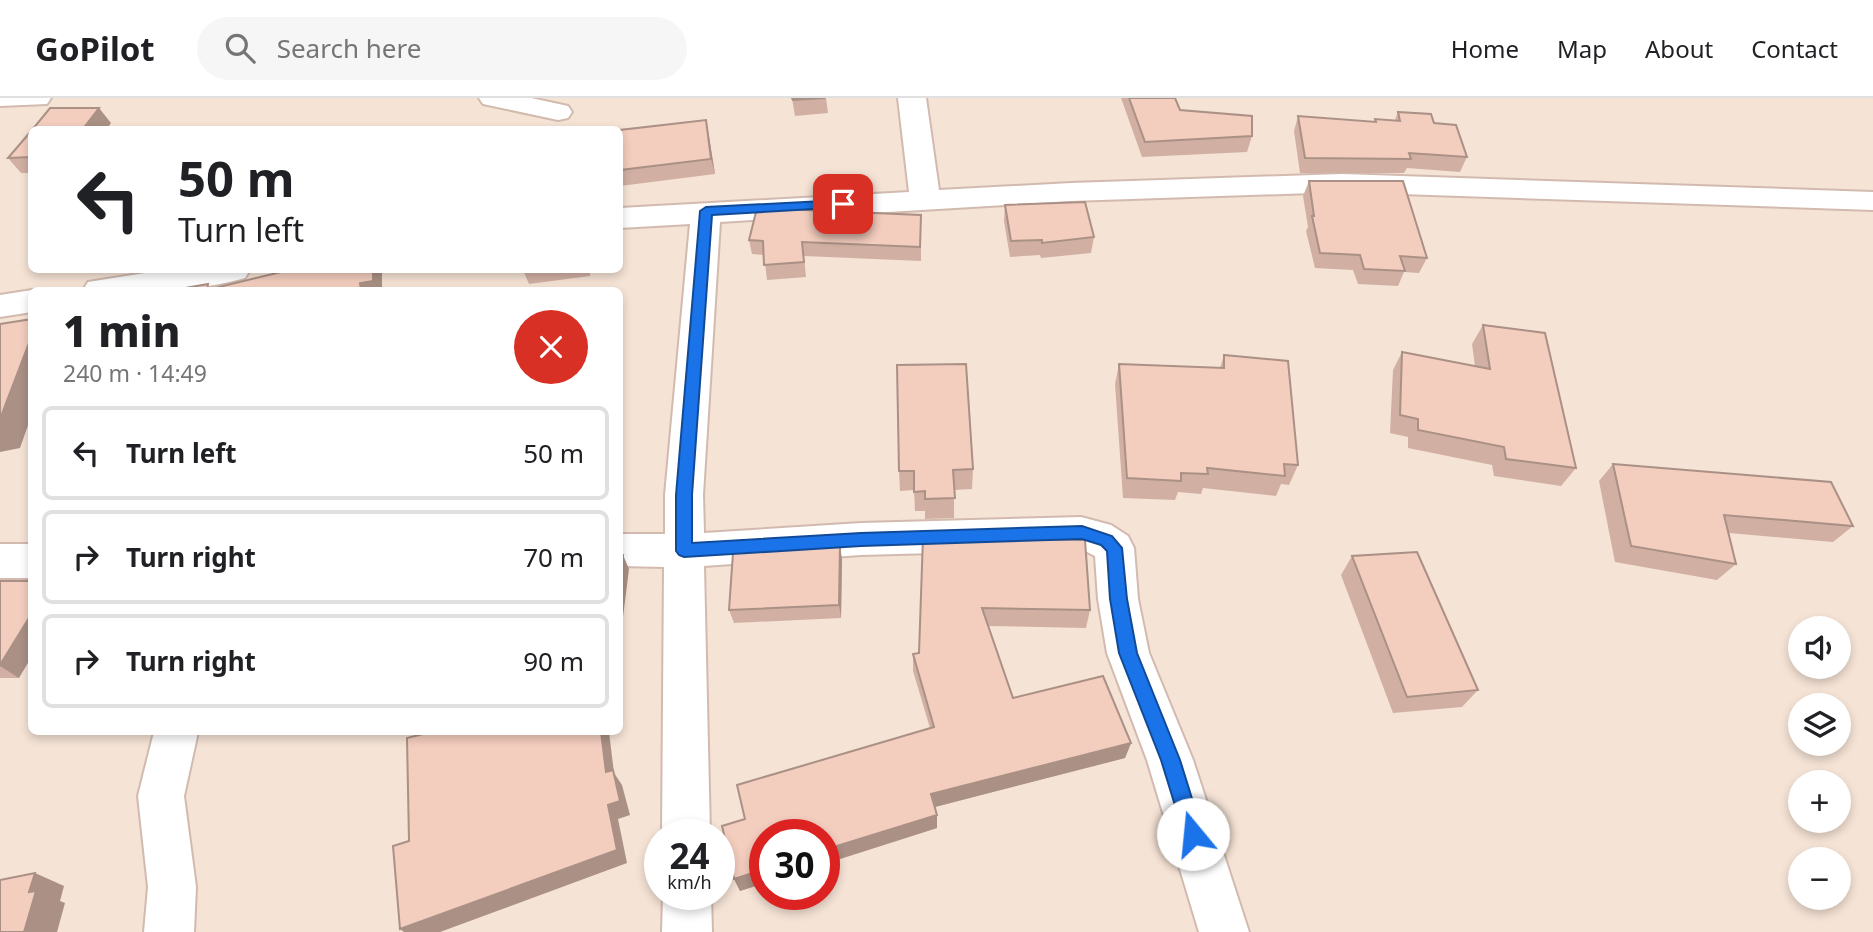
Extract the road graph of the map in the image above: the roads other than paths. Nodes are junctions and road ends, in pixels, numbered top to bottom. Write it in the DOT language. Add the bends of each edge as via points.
graph roads {
  1 [pos="37,98"];
  2 [pos="493,98"];
  3 [pos="912,98"];
  4 [pos="0,99"];
  5 [pos="557,113"];
  6 [pos="925,200"];
  7 [pos="1873,201"];
  8 [pos="706,211"];
  9 [pos="623,218"];
  10 [pos="214,273"];
  11 [pos="119,287"];
  12 [pos="28,302"];
  13 [pos="0,306"];
  14 [pos="623,550"];
  15 [pos="684,551"];
  16 [pos="0,561"];
  17 [pos="28,561"];
  18 [pos="175,735"];
  19 [pos="686,819"];
  20 [pos="687,910"];
  21 [pos="169,932"];
  22 [pos="687,932"];
  23 [pos="1224,932"];
  1 -- 4 [label="street"];
  2 -- 5 [label="street"];
  3 -- 6 [label="street"];
  6 -- 7 [label="street" via="1342,183"];
  6 -- 8 [label="street"];
  8 -- 9 [label="street"];
  8 -- 15 [label="street" via="684,495"];
  10 -- 11 [label="street"];
  12 -- 13 [label="street"];
  14 -- 15 [label="street"];
  15 -- 19 [label="street"];
  15 -- 23 [label="street" via="861,539 1082,533 1106,540 1117,559 1118,599 1128,653 1170,760"];
  16 -- 17 [label="street"];
  18 -- 21 [label="street" via="161,796 172,887"];
  20 -- 22 [label="street"];
}
